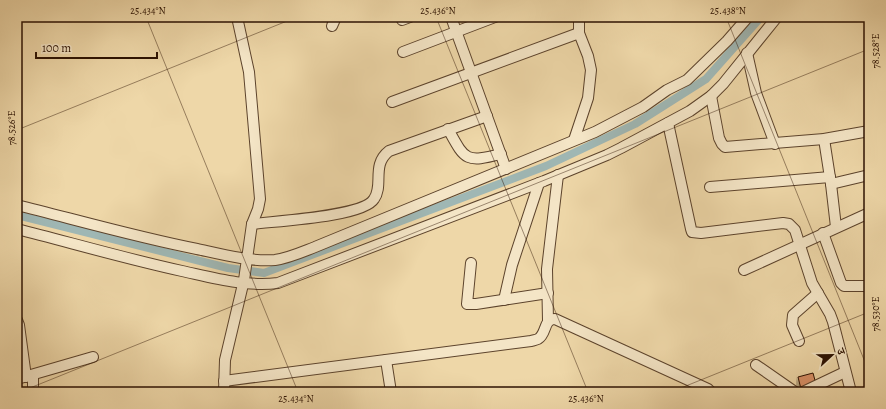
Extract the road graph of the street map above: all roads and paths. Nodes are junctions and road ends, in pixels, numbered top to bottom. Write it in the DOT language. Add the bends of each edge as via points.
graph roads {
  1 [pos="237,17"];
  2 [pos="451,17"];
  3 [pos="495,17"];
  4 [pos="580,17"];
  5 [pos="748,17"];
  6 [pos="777,17"];
  7 [pos="456,31"];
  8 [pos="579,33"];
  9 [pos="403,52"];
  10 [pos="747,53"];
  11 [pos="471,72"];
  12 [pos="711,96"];
  13 [pos="392,102"];
  14 [pos="487,116"];
  15 [pos="668,123"];
  16 [pos="448,129"];
  17 [pos="869,131"];
  18 [pos="824,139"];
  19 [pos="574,140"];
  20 [pos="775,144"];
  21 [pos="501,154"];
  22 [pos="506,169"];
  23 [pos="558,175"];
  24 [pos="869,175"];
  25 [pos="831,180"];
  26 [pos="539,183"];
  27 [pos="710,187"];
  28 [pos="17,205"];
  29 [pos="869,212"];
  30 [pos="252,224"];
  31 [pos="836,227"];
  32 [pos="17,229"];
  33 [pos="823,233"];
  34 [pos="800,244"];
  35 [pos="247,261"];
  36 [pos="471,263"];
  37 [pos="744,270"];
  38 [pos="244,282"];
  39 [pos="869,286"];
  40 [pos="548,293"];
  41 [pos="818,293"];
  42 [pos="504,300"];
  43 [pos="17,320"];
  44 [pos="548,321"];
  45 [pos="799,341"];
  46 [pos="20,357"];
  47 [pos="93,357"];
  48 [pos="386,360"];
  49 [pos="756,365"];
  50 [pos="846,372"];
  51 [pos="25,377"];
  52 [pos="224,381"];
  53 [pos="33,392"];
  54 [pos="224,392"];
  55 [pos="391,392"];
  56 [pos="711,392"];
  57 [pos="795,392"];
  58 [pos="803,392"];
  59 [pos="851,392"];
  1 -- 30 [label="street" via="250,72 260,199"];
  2 -- 7 [label="street"];
  3 -- 7 [label="street"];
  4 -- 8 [label="street"];
  5 -- 19 [label="street" via="687,80 643,107"];
  6 -- 10 [label="street"];
  7 -- 9 [label="street"];
  7 -- 11 [label="street"];
  8 -- 11 [label="street"];
  8 -- 19 [label="street" via="591,70 588,98"];
  10 -- 12 [label="street"];
  10 -- 20 [label="street" via="760,105"];
  11 -- 13 [label="street"];
  11 -- 14 [label="street"];
  12 -- 15 [label="street"];
  12 -- 20 [label="street" via="719,138 725,147"];
  14 -- 16 [label="street"];
  14 -- 21 [label="street"];
  15 -- 23 [label="street" via="607,155"];
  15 -- 34 [label="street" via="692,232 789,224 795,230"];
  16 -- 21 [label="street" via="463,154 469,159 482,159"];
  16 -- 30 [label="street" via="384,155 380,162 377,193 374,200 364,207 329,215"];
  17 -- 18 [label="street"];
  18 -- 20 [label="street"];
  18 -- 25 [label="street"];
  19 -- 22 [label="street"];
  21 -- 22 [label="street"];
  22 -- 35 [label="street" via="294,255 274,260"];
  23 -- 26 [label="street"];
  23 -- 40 [label="street" via="547,269"];
  24 -- 25 [label="street"];
  25 -- 27 [label="street"];
  25 -- 31 [label="street"];
  26 -- 38 [label="street" via="293,278 259,285"];
  26 -- 42 [label="street" via="512,265"];
  28 -- 35 [label="street"];
  29 -- 31 [label="street"];
  30 -- 35 [label="street"];
  31 -- 33 [label="street"];
  32 -- 38 [label="street" via="161,266 231,282"];
  33 -- 34 [label="street"];
  33 -- 39 [label="street" via="841,283 844,286"];
  34 -- 37 [label="street"];
  34 -- 41 [label="street" via="812,283"];
  35 -- 38 [label="street"];
  36 -- 42 [label="street" via="467,304"];
  38 -- 52 [label="street" via="228,347"];
  40 -- 42 [label="street"];
  40 -- 44 [label="street"];
  41 -- 45 [label="street" via="793,314 792,325"];
  41 -- 50 [label="street" via="833,322"];
  43 -- 46 [label="street"];
  44 -- 48 [label="street" via="539,339 531,341"];
  44 -- 56 [label="street" via="555,319 673,372"];
  46 -- 51 [label="street"];
  47 -- 51 [label="street"];
  48 -- 52 [label="street"];
  48 -- 55 [label="street"];
  49 -- 57 [label="street"];
  50 -- 58 [label="street"];
  50 -- 59 [label="street"];
  51 -- 53 [label="street"];
  52 -- 54 [label="street"];
}
